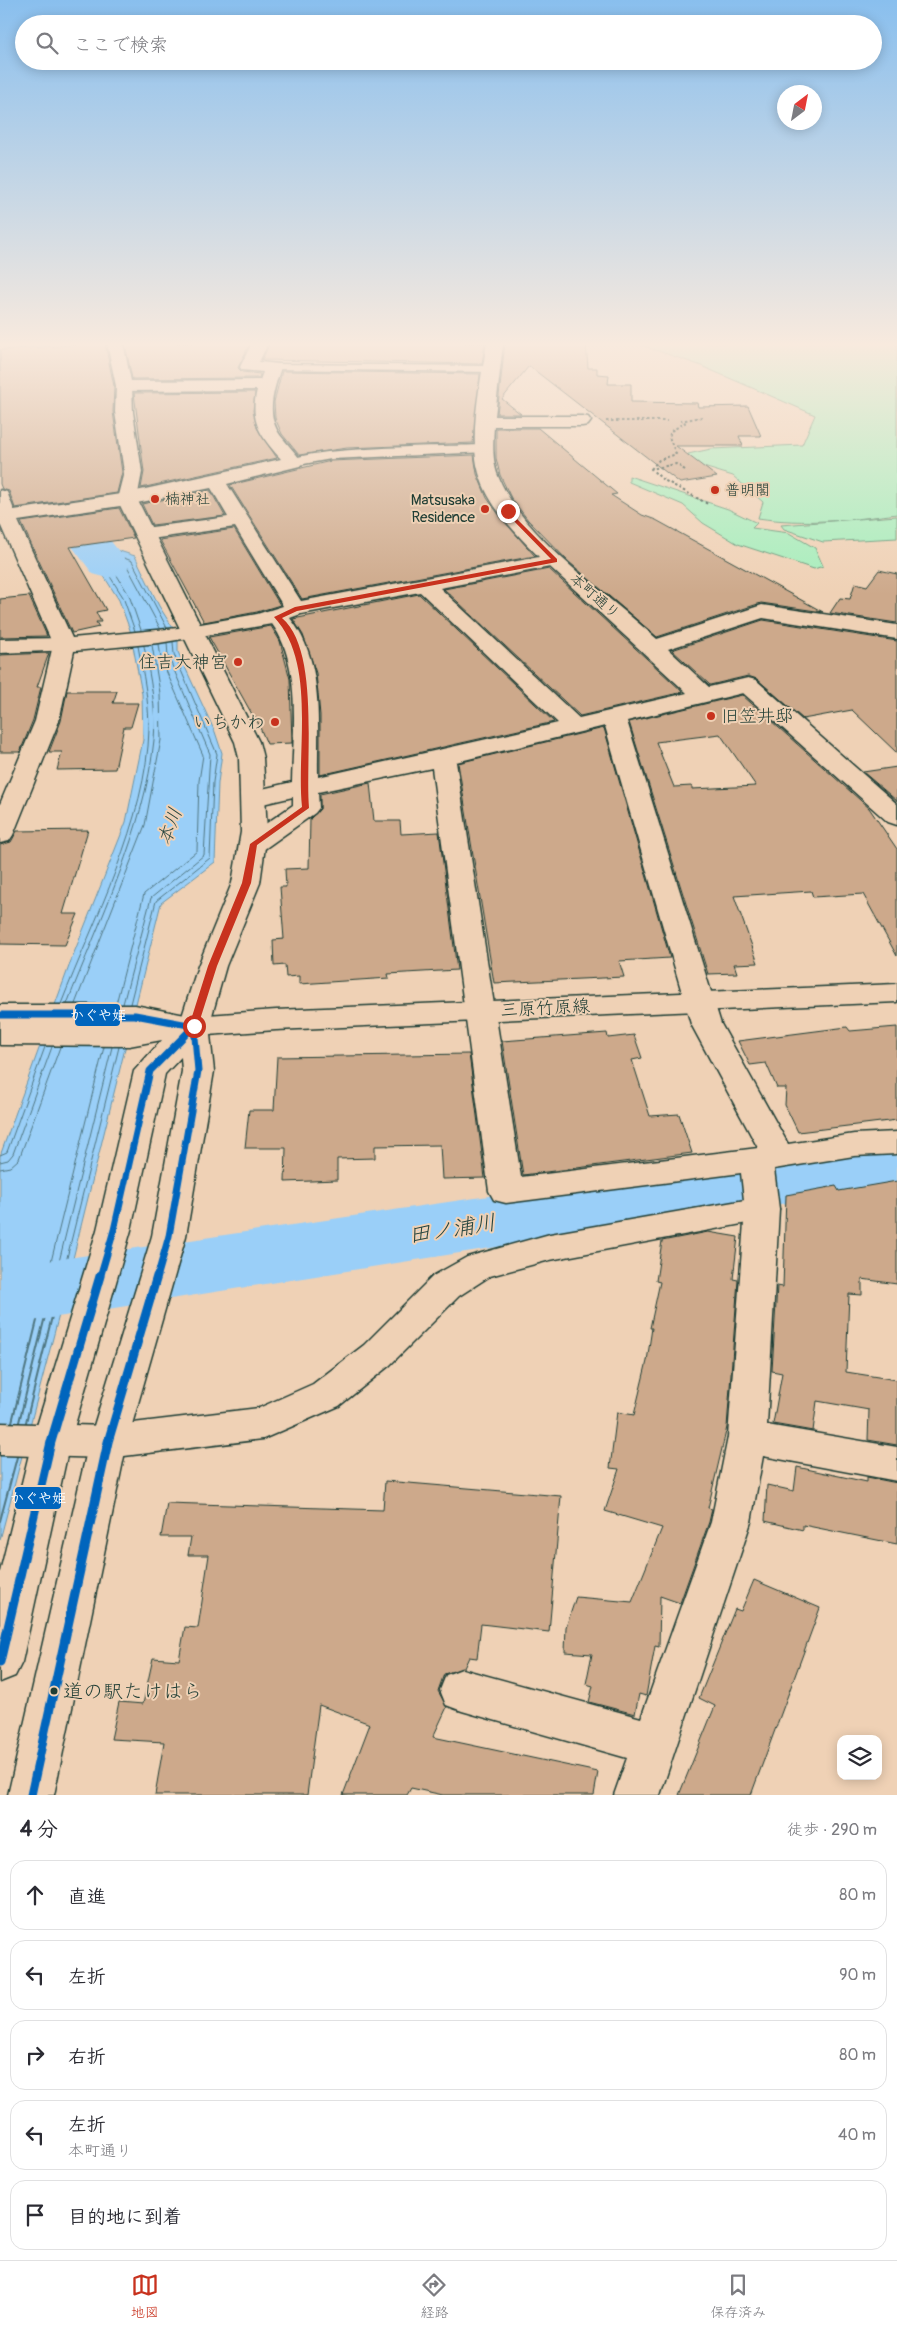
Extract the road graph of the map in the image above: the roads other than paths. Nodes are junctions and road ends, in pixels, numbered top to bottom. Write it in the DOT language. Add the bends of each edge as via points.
graph roads {
  1 [pos="126,427"];
  2 [pos="265,427"];
  3 [pos="486,427"];
  4 [pos="484,449"];
  5 [pos="293,462"];
  6 [pos="216,481"];
  7 [pos="0,496"];
  8 [pos="128,499"];
  9 [pos="3,518"];
  10 [pos="240,521"];
  11 [pos="144,534"];
  12 [pos="555,560"];
  13 [pos="426,586"];
  14 [pos="286,613"];
  15 [pos="897,632"];
  16 [pos="184,634"];
  17 [pos="64,645"];
  18 [pos="0,646"];
  19 [pos="653,646"];
  20 [pos="703,695"];
  21 [pos="614,717"];
  22 [pos="574,726"];
  23 [pos="443,758"];
  24 [pos="304,787"];
  25 [pos="254,798"];
  26 [pos="7,802"];
  27 [pos="897,817"];
  28 [pos="0,835"];
  29 [pos="254,844"];
  30 [pos="897,993"];
  31 [pos="700,1001"];
  32 [pos="480,1012"];
  33 [pos="0,1015"];
  34 [pos="194,1026"];
  35 [pos="21,1028"];
  36 [pos="897,1143"];
  37 [pos="763,1178"];
  38 [pos="747,1437"];
  39 [pos="26,1440"];
  40 [pos="108,1442"];
  41 [pos="897,1464"];
  42 [pos="0,1662"];
  43 [pos="462,1690"];
  44 [pos="656,1744"];
  45 [pos="31,1795"];
  46 [pos="637,1795"];
  1 -- 8 [label="main road" via="133,472"];
  2 -- 5 [label="main road"];
  3 -- 4 [label="main road, 本町通り"];
  4 -- 5 [label="lane" via="331,455"];
  4 -- 12 [label="main road, 本町通り" via="488,475 508,511"];
  5 -- 6 [label="main road"];
  6 -- 8 [label="main road"];
  6 -- 10 [label="main road"];
  7 -- 9 [label="main road"];
  8 -- 9 [label="main road"];
  8 -- 11 [label="main road"];
  9 -- 17 [label="main road"];
  10 -- 11 [label="main road"];
  10 -- 14 [label="main road"];
  11 -- 16 [label="main road"];
  12 -- 13 [label="main road"];
  12 -- 19 [label="main road, 本町通り"];
  13 -- 14 [label="main road"];
  13 -- 22 [label="main road"];
  14 -- 16 [label="main road"];
  14 -- 24 [label="main road" via="302,670 305,698"];
  15 -- 19 [label="main road" via="762,611"];
  16 -- 17 [label="main road" via="123,643"];
  16 -- 25 [label="main road" via="247,742"];
  17 -- 18 [label="main road"];
  17 -- 26 [label="main road" via="47,721"];
  19 -- 20 [label="main road, 本町通り"];
  20 -- 21 [label="main road"];
  20 -- 27 [label="main road" via="748,685"];
  21 -- 22 [label="main road"];
  21 -- 31 [label="main road"];
  22 -- 23 [label="main road"];
  23 -- 24 [label="main road"];
  23 -- 32 [label="main road"];
  24 -- 25 [label="main road"];
  24 -- 29 [label="main road" via="306,808"];
  25 -- 29 [label="main road"];
  26 -- 28 [label="main road"];
  29 -- 34 [label="main road" via="246,883 212,966"];
  30 -- 31 [label="main road, 三原竹原線"];
  31 -- 32 [label="main road, 三原竹原線"];
  31 -- 37 [label="main road"];
  32 -- 34 [label="main road, 三原竹原線"];
  32 -- 37 [label="main road" via="506,1191"];
  33 -- 35 [label="main road, 三原竹原線"];
  34 -- 35 [label="main road, 三原竹原線"];
  34 -- 39 [label="main road" via="150,1071 114,1230 92,1306"];
  34 -- 40 [label="main road" via="198,1071 169,1236"];
  36 -- 37 [label="main road" via="854,1145"];
  37 -- 38 [label="main road"];
  37 -- 40 [label="main road" via="550,1247 479,1266 446,1286 377,1355 326,1395 263,1423"];
  38 -- 41 [label="main road"];
  38 -- 44 [label="main road" via="731,1522"];
  39 -- 40 [label="main road"];
  39 -- 42 [label="main road"];
  40 -- 45 [label="main road"];
  43 -- 44 [label="main road"];
  44 -- 46 [label="main road"];
}
